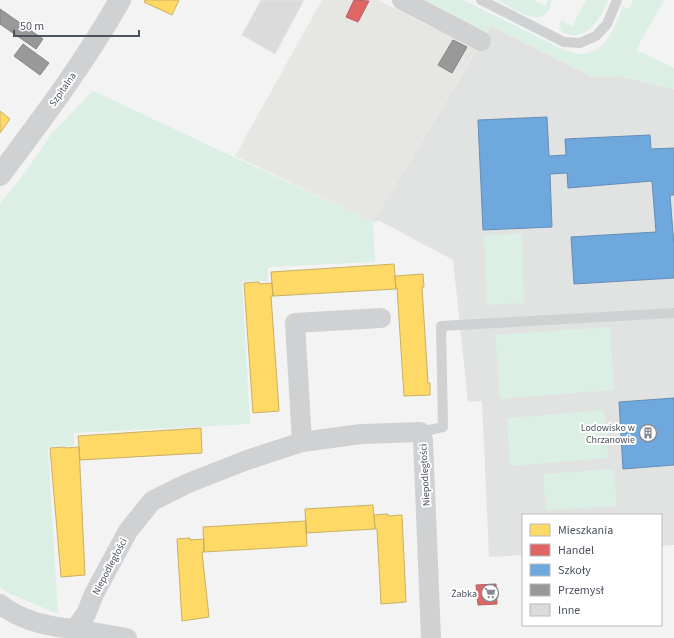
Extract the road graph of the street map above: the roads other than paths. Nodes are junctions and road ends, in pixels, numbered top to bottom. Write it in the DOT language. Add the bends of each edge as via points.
graph roads {
  1 [pos="120,0"];
  2 [pos="402,0"];
  3 [pos="481,0"];
  4 [pos="617,0"];
  5 [pos="481,42"];
  6 [pos="0,176"];
  7 [pos="674,313"];
  8 [pos="381,318"];
  9 [pos="420,432"];
  10 [pos="302,442"];
  11 [pos="0,604"];
  12 [pos="75,633"];
  13 [pos="127,638"];
  14 [pos="431,638"];
  1 -- 6 [label="street, Szpitalna" via="106,25"];
  2 -- 5 [label="street"];
  3 -- 4 [label="lane" via="564,42 580,43 596,36 607,24"];
  7 -- 9 [label="lane" via="442,326 443,427"];
  8 -- 10 [label="street" via="295,323"];
  9 -- 10 [label="street, Niepodległości" via="361,434"];
  9 -- 14 [label="street, Niepodległości"];
  10 -- 12 [label="street, Niepodległości" via="247,460 186,484 152,501 128,531"];
  11 -- 12 [label="street" via="28,618"];
  12 -- 13 [label="street"];
}
